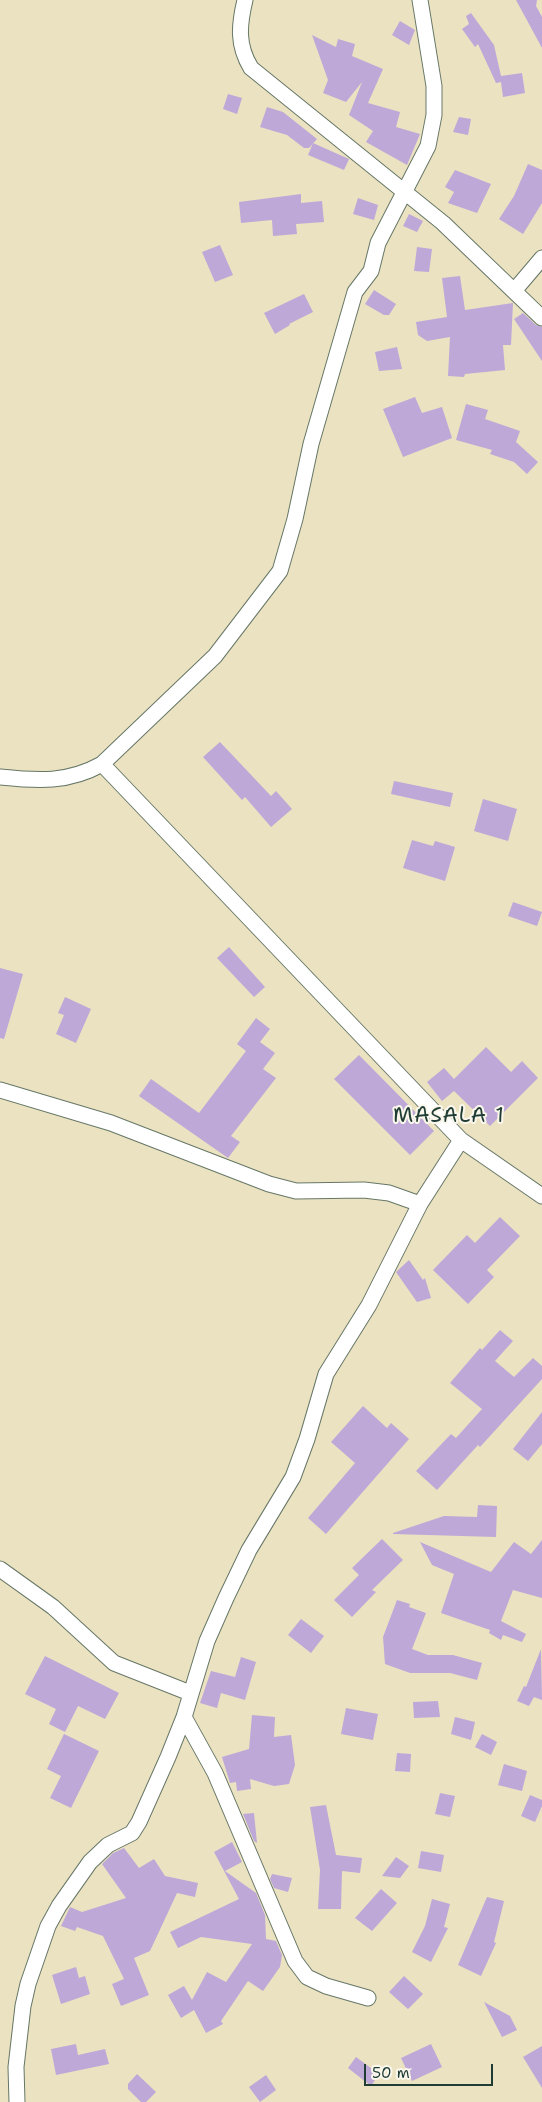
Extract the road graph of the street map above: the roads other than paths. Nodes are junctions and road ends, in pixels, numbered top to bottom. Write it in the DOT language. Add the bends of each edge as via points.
graph roads {
  1 [pos="245,0"];
  2 [pos="420,0"];
  3 [pos="405,193"];
  4 [pos="542,258"];
  5 [pos="514,290"];
  6 [pos="542,318"];
  7 [pos="102,764"];
  8 [pos="0,777"];
  9 [pos="0,1090"];
  10 [pos="461,1140"];
  11 [pos="542,1196"];
  12 [pos="420,1204"];
  13 [pos="0,1569"];
  14 [pos="190,1693"];
  15 [pos="184,1717"];
  16 [pos="368,1998"];
  17 [pos="18,2102"];
  1 -- 3 [label="street" via="239,29 251,68"];
  2 -- 3 [label="street" via="434,86 434,115 428,146"];
  3 -- 5 [label="street" via="443,223"];
  3 -- 7 [label="street" via="378,243 372,271 355,292 313,436 280,571 215,656"];
  4 -- 5 [label="street"];
  5 -- 6 [label="street"];
  7 -- 8 [label="street" via="84,774 58,780"];
  7 -- 10 [label="street"];
  9 -- 12 [label="street" via="111,1123 205,1161 287,1189 364,1190 389,1193"];
  10 -- 11 [label="street"];
  10 -- 12 [label="street"];
  12 -- 14 [label="street" via="369,1306 326,1374 293,1477 249,1550 226,1598 207,1641"];
  13 -- 14 [label="street" via="53,1607 114,1663"];
  14 -- 15 [label="street"];
  15 -- 16 [label="street" via="215,1773 295,1961 307,1977"];
  15 -- 17 [label="street" via="135,1827 124,1839 108,1845 90,1862 48,1926 23,2006 16,2067"];
}
